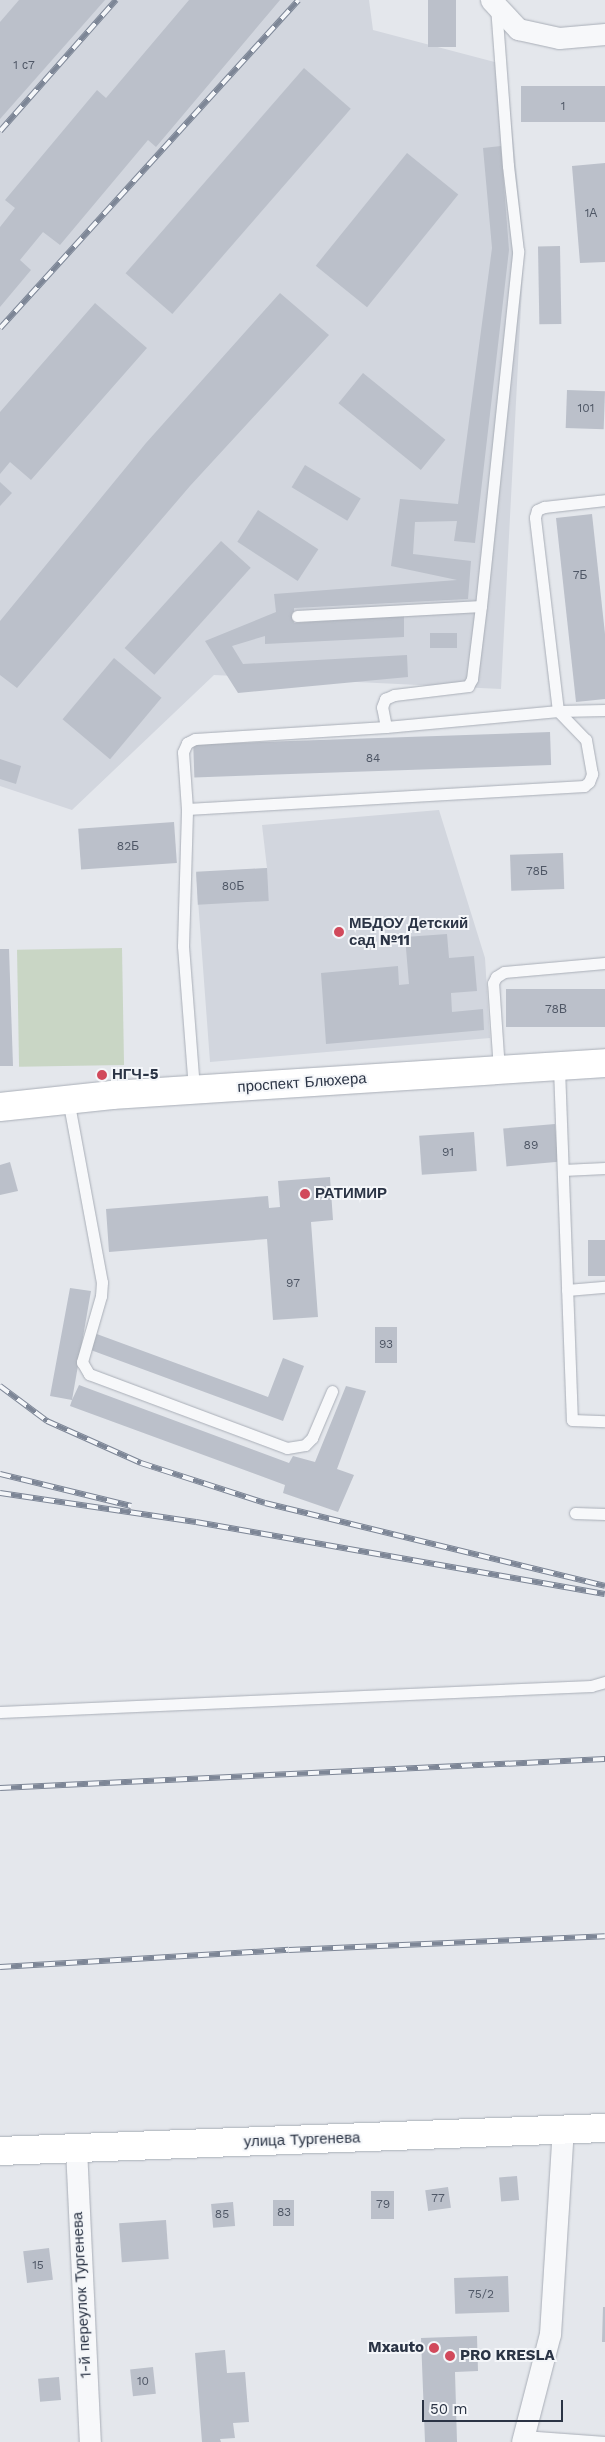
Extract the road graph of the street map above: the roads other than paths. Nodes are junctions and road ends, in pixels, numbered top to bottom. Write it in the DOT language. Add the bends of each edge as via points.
graph roads {
  1 [pos="493,4"];
  2 [pos="605,34"];
  3 [pos="605,500"];
  4 [pos="481,606"];
  5 [pos="297,616"];
  6 [pos="605,710"];
  7 [pos="558,711"];
  8 [pos="386,727"];
  9 [pos="187,809"];
  10 [pos="605,963"];
  11 [pos="605,1063"];
  12 [pos="560,1068"];
  13 [pos="499,1070"];
  14 [pos="194,1089"];
  15 [pos="68,1099"];
  16 [pos="0,1107"];
  17 [pos="605,1168"];
  18 [pos="563,1170"];
  19 [pos="605,1287"];
  20 [pos="567,1290"];
  21 [pos="332,1391"];
  22 [pos="605,1421"];
  23 [pos="575,1513"];
  24 [pos="605,1514"];
  25 [pos="605,1682"];
  26 [pos="0,1712"];
  27 [pos="605,2128"];
  28 [pos="563,2130"];
  29 [pos="76,2148"];
  30 [pos="0,2151"];
  31 [pos="522,2439"];
  32 [pos="90,2442"];
  33 [pos="605,2442"];
  1 -- 2 [label="street" via="518,29 559,38"];
  1 -- 4 [label="lane" via="518,251"];
  3 -- 7 [label="lane" via="544,507 535,517"];
  4 -- 5 [label="lane"];
  4 -- 8 [label="lane" via="472,679 468,686 394,695 385,699 382,707"];
  6 -- 7 [label="lane"];
  7 -- 8 [label="lane"];
  7 -- 9 [label="lane" via="586,740 592,774 584,786"];
  8 -- 9 [label="lane" via="195,739 186,743 183,752"];
  9 -- 14 [label="lane" via="183,946"];
  10 -- 13 [label="lane" via="504,972 496,977 493,983"];
  11 -- 12 [label="street, проспект Блюхера"];
  12 -- 13 [label="street, проспект Блюхера"];
  12 -- 18 [label="lane"];
  13 -- 14 [label="street, проспект Блюхера"];
  14 -- 15 [label="street, проспект Блюхера"];
  15 -- 16 [label="street, проспект Блюхера"];
  15 -- 21 [label="lane" via="102,1282 82,1362 89,1374 287,1448 305,1444 312,1438"];
  17 -- 18 [label="lane"];
  18 -- 20 [label="lane"];
  19 -- 20 [label="lane"];
  20 -- 22 [label="lane" via="572,1420"];
  23 -- 24 [label="lane"];
  25 -- 26 [label="lane" via="591,1686"];
  27 -- 28 [label="street, улица Тургенева"];
  28 -- 29 [label="street, улица Тургенева"];
  28 -- 31 [label="street" via="550,2334"];
  29 -- 30 [label="street, улица Тургенева"];
  29 -- 32 [label="street, 1-й переулок Тургенева"];
  31 -- 33 [label="lane"];
}
